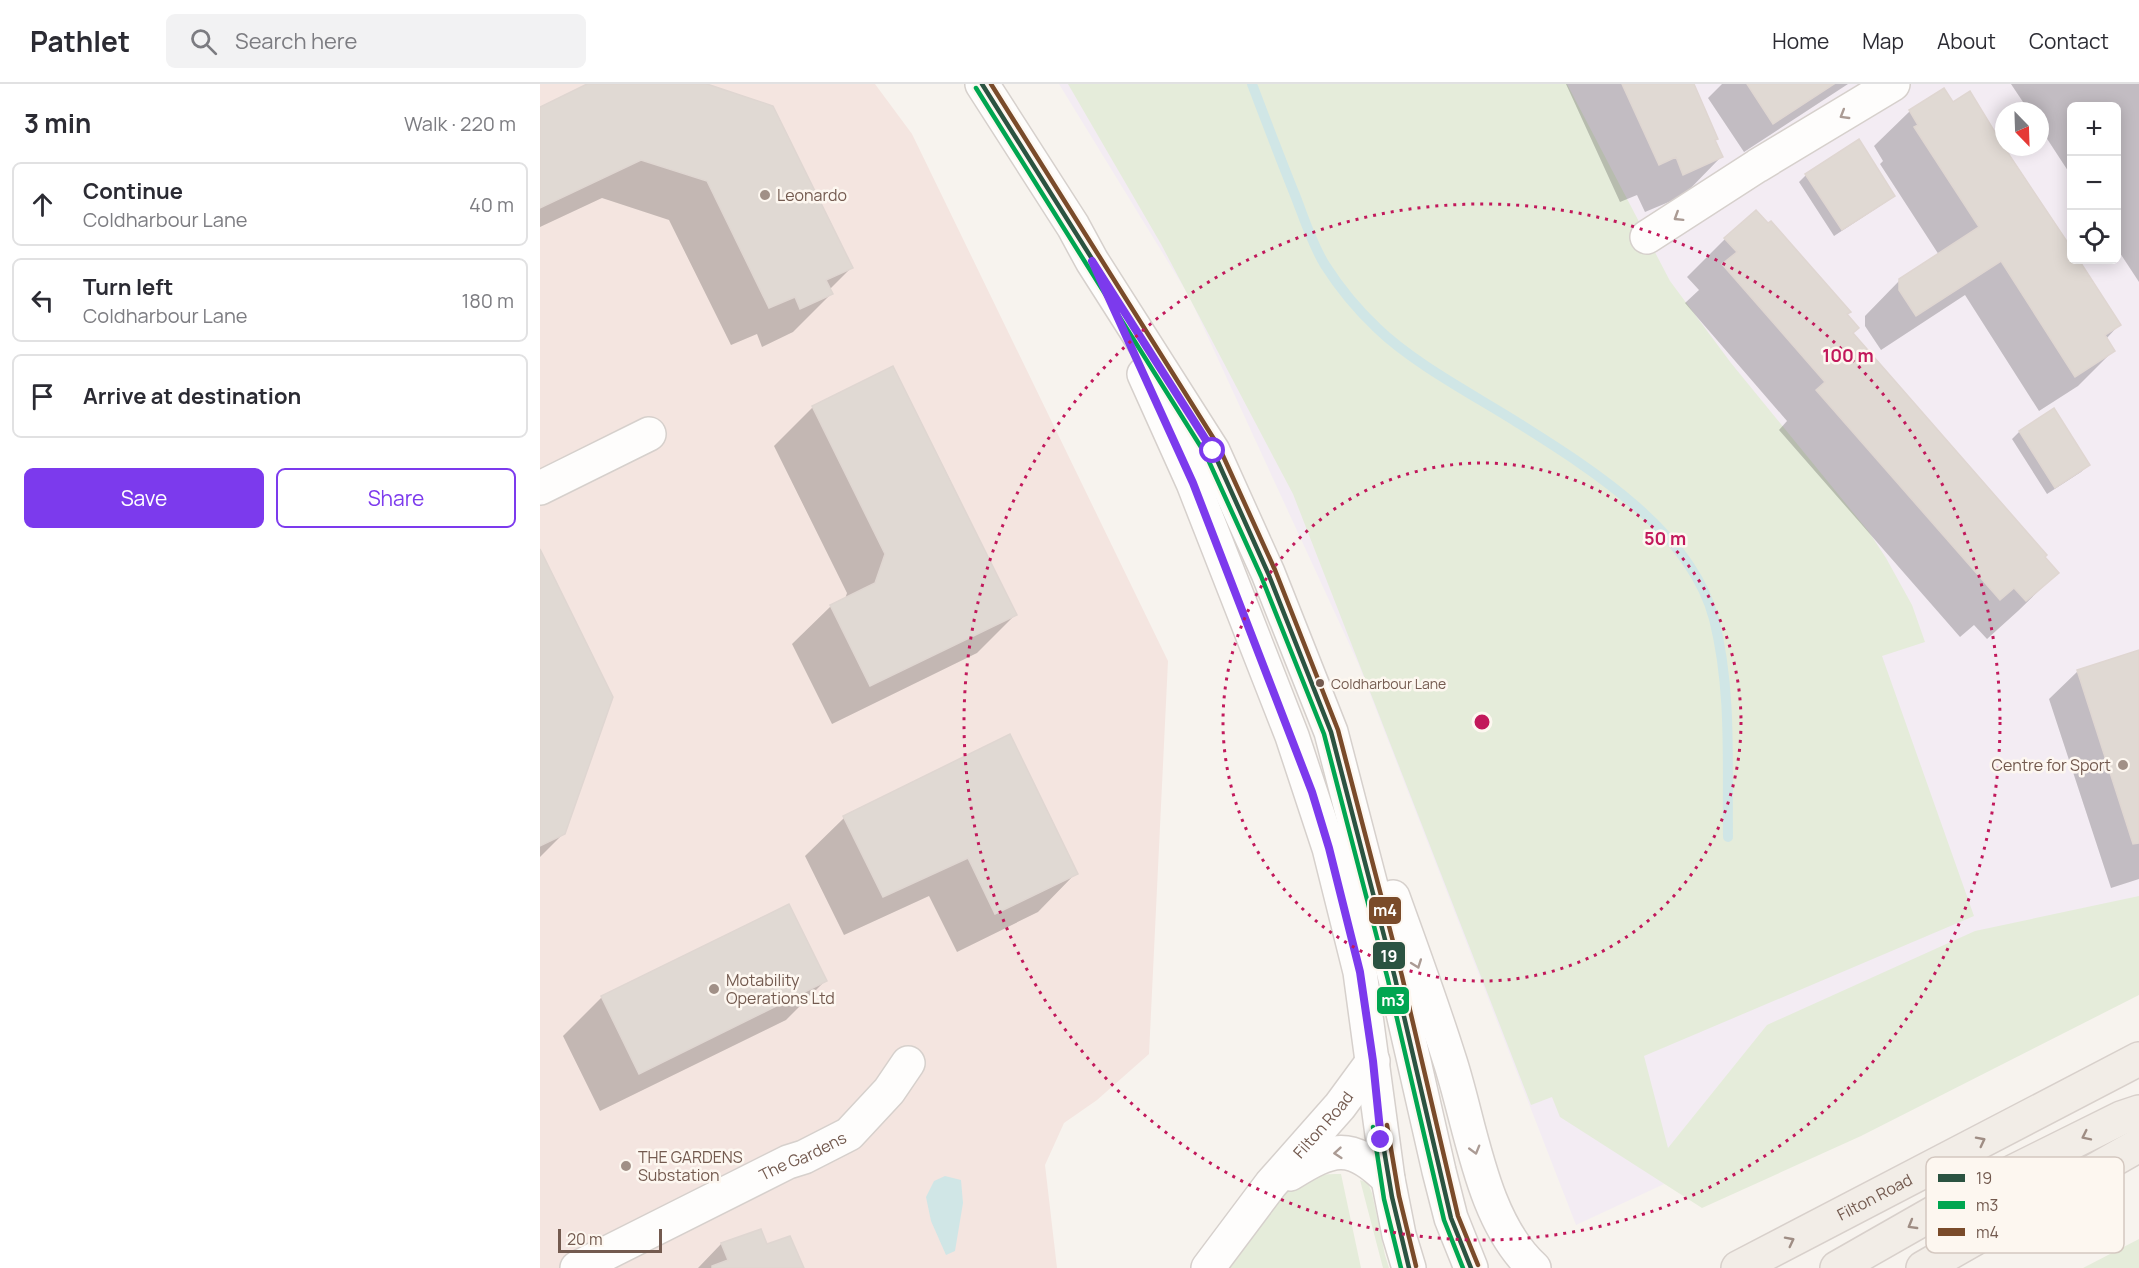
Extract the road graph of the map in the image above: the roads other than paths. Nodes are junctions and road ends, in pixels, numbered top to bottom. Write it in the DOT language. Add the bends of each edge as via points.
graph roads {
  1 [pos="982,84"];
  2 [pos="1893,84"];
  3 [pos="1647,237"];
  4 [pos="1092,261"];
  5 [pos="649,434"];
  6 [pos="540,488"];
  7 [pos="1331,732"];
  8 [pos="2139,1059"];
  9 [pos="1373,1061"];
  10 [pos="908,1063"];
  11 [pos="2139,1113"];
  12 [pos="2139,1145"];
  13 [pos="1951,1157"];
  14 [pos="2042,1157"];
  15 [pos="2118,1157"];
  16 [pos="1926,1170"];
  17 [pos="1388,1179"];
  18 [pos="1271,1184"];
  19 [pos="1926,1217"];
  20 [pos="1949,1253"];
  21 [pos="577,1268"];
  22 [pos="1208,1268"];
  23 [pos="1409,1268"];
  24 [pos="1471,1268"];
  25 [pos="1534,1268"];
  26 [pos="1738,1268"];
  27 [pos="1837,1268"];
  28 [pos="1923,1268"];
  1 -- 4 [label="street"];
  2 -- 3 [label="street, one-way"];
  4 -- 7 [label="street" via="1213,451 1272,583"];
  4 -- 9 [label="street" via="1193,483 1312,792 1346,908"];
  5 -- 6 [label="street"];
  7 -- 24 [label="street" via="1395,978 1441,1180"];
  7 -- 25 [label="street, one-way" via="1423,980 1490,1200 1503,1230"];
  13 -- 8 [label="main road, Filton Road, one-way"];
  9 -- 17 [label="street"];
  9 -- 18 [label="street, Filton Road" via="1340,1106"];
  10 -- 21 [label="street, The Gardens" via="889,1091 849,1134"];
  11 -- 14 [label="main road, one-way"];
  12 -- 15 [label="main road"];
  26 -- 16 [label="main road, Filton Road, one-way"];
  17 -- 18 [label="street, Filton Road, one-way" via="1359,1155 1338,1152 1317,1157"];
  17 -- 23 [label="street"];
  18 -- 22 [label="street, Filton Road"];
  19 -- 27 [label="main road, one-way"];
  20 -- 28 [label="main road"];
}
